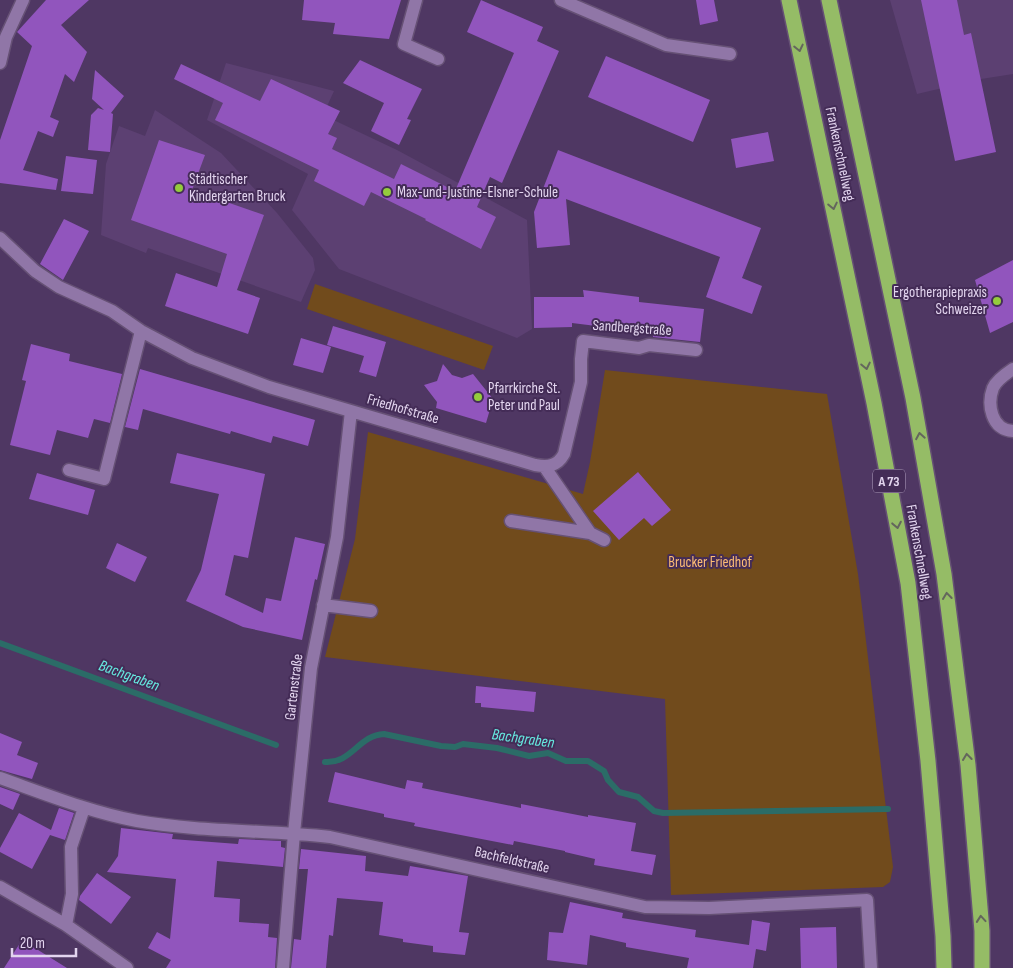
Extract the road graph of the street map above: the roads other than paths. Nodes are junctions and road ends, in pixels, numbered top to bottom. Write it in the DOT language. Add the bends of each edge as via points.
graph roads {
  1 [pos="22,0"];
  2 [pos="416,0"];
  3 [pos="561,0"];
  4 [pos="789,0"];
  5 [pos="829,0"];
  6 [pos="730,54"];
  7 [pos="438,59"];
  8 [pos="0,63"];
  9 [pos="0,238"];
  10 [pos="141,331"];
  11 [pos="696,350"];
  12 [pos="1013,369"];
  13 [pos="352,411"];
  14 [pos="1013,430"];
  15 [pos="544,466"];
  16 [pos="69,470"];
  17 [pos="511,521"];
  18 [pos="590,533"];
  19 [pos="604,540"];
  20 [pos="323,605"];
  21 [pos="371,611"];
  22 [pos="0,778"];
  23 [pos="84,808"];
  24 [pos="294,833"];
  25 [pos="0,887"];
  26 [pos="66,925"];
  27 [pos="127,968"];
  28 [pos="282,968"];
  29 [pos="871,968"];
  30 [pos="944,968"];
  31 [pos="982,968"];
  1 -- 8 [label="street" via="6,37"];
  2 -- 7 [label="street" via="404,44"];
  3 -- 6 [label="street" via="666,45"];
  4 -- 30 [label="highway, Frankenschnellweg / A 73, one-way" via="874,403 908,583 928,761"];
  31 -- 5 [label="highway, Frankenschnellweg / A 73, one-way" via="982,931 968,765 944,574 913,398"];
  9 -- 10 [label="street, Friedhofstraße" via="35,271 59,287 112,311"];
  10 -- 13 [label="street, Friedhofstraße" via="192,358 269,387"];
  10 -- 16 [label="street" via="104,479"];
  11 -- 15 [label="street, Sandbergstraße" via="649,345 639,348 583,341 581,382 564,454 554,465"];
  12 -- 14 [label="street" via="994,386 991,402 992,417 999,425"];
  13 -- 15 [label="street, Friedhofstraße"];
  13 -- 20 [label="street, Gartenstraße" via="337,537"];
  15 -- 18 [label="street"];
  17 -- 18 [label="street"];
  18 -- 19 [label="street"];
  20 -- 21 [label="street"];
  20 -- 24 [label="street, Gartenstraße" via="311,668"];
  22 -- 23 [label="street, Bachfeldstraße"];
  23 -- 24 [label="street, Bachfeldstraße" via="138,821 192,828"];
  23 -- 26 [label="street" via="71,847 72,894"];
  24 -- 28 [label="street, Gartenstraße"];
  24 -- 29 [label="street, Bachfeldstraße" via="330,837 645,908 867,900"];
  25 -- 26 [label="street"];
  26 -- 27 [label="street"];
}
